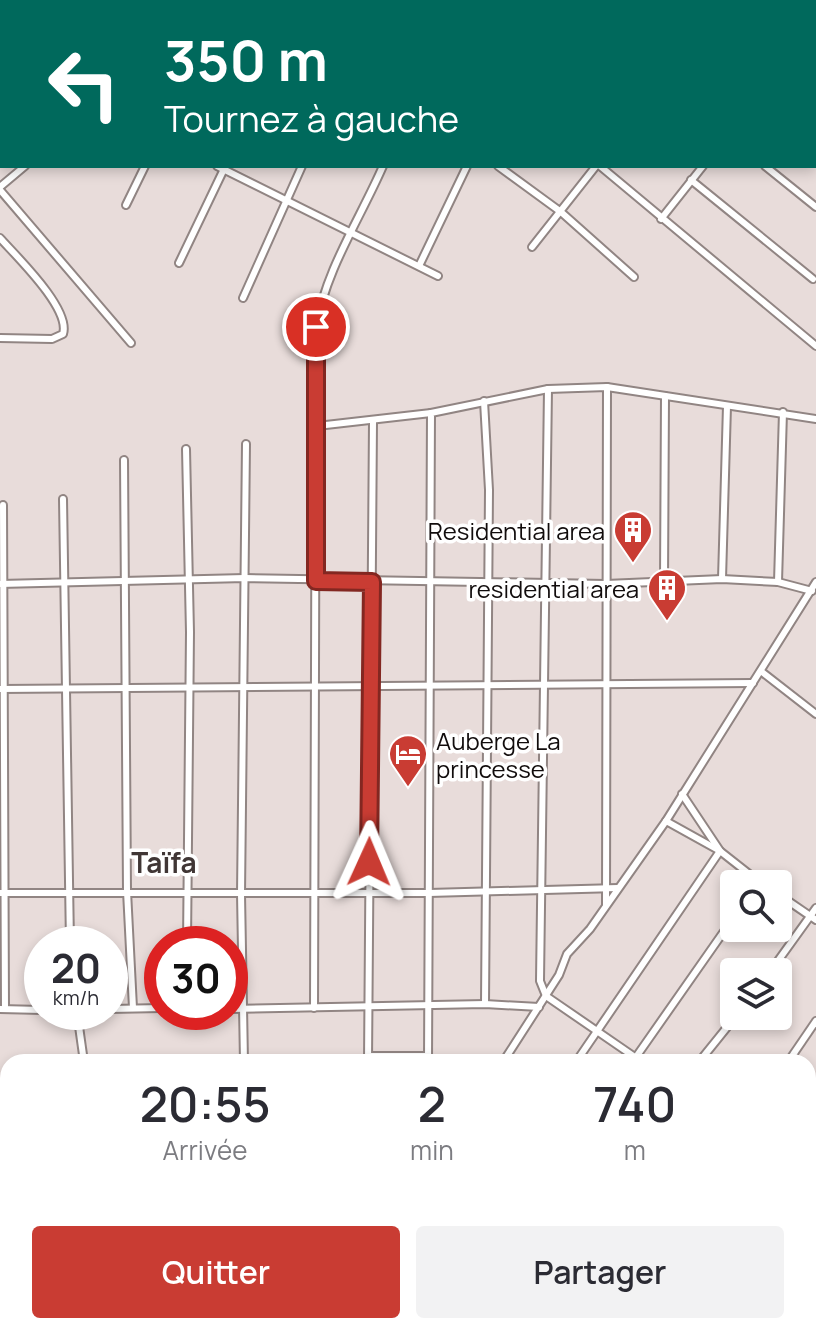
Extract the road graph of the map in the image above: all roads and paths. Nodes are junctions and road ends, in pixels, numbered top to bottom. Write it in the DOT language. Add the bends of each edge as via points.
graph roads {
  1 [pos="23,168"];
  2 [pos="144,168"];
  3 [pos="222,168"];
  4 [pos="224,168"];
  5 [pos="301,168"];
  6 [pos="382,168"];
  7 [pos="466,168"];
  8 [pos="501,168"];
  9 [pos="601,168"];
  10 [pos="603,168"];
  11 [pos="701,168"];
  12 [pos="767,168"];
  13 [pos="691,180"];
  14 [pos="0,189"];
  15 [pos="288,200"];
  16 [pos="126,205"];
  17 [pos="816,207"];
  18 [pos="561,212"];
  19 [pos="661,219"];
  20 [pos="352,233"];
  21 [pos="0,238"];
  22 [pos="532,247"];
  23 [pos="179,263"];
  24 [pos="419,266"];
  25 [pos="438,276"];
  26 [pos="634,277"];
  27 [pos="813,279"];
  28 [pos="243,298"];
  29 [pos="0,338"];
  30 [pos="131,343"];
  31 [pos="816,346"];
  32 [pos="607,387"];
  33 [pos="548,389"];
  34 [pos="665,396"];
  35 [pos="484,401"];
  36 [pos="727,406"];
  37 [pos="783,412"];
  38 [pos="431,413"];
  39 [pos="816,419"];
  40 [pos="373,422"];
  41 [pos="317,426"];
  42 [pos="246,444"];
  43 [pos="186,449"];
  44 [pos="124,460"];
  45 [pos="63,499"];
  46 [pos="3,505"];
  47 [pos="245,578"];
  48 [pos="722,579"];
  49 [pos="188,580"];
  50 [pos="316,581"];
  51 [pos="664,581"];
  52 [pos="125,582"];
  53 [pos="372,582"];
  54 [pos="433,582"];
  55 [pos="489,582"];
  56 [pos="547,582"];
  57 [pos="778,582"];
  58 [pos="816,582"];
  59 [pos="64,583"];
  60 [pos="3,584"];
  61 [pos="606,584"];
  62 [pos="812,591"];
  63 [pos="762,672"];
  64 [pos="753,683"];
  65 [pos="545,684"];
  66 [pos="488,685"];
  67 [pos="187,686"];
  68 [pos="372,686"];
  69 [pos="430,686"];
  70 [pos="607,686"];
  71 [pos="242,687"];
  72 [pos="3,688"];
  73 [pos="65,688"];
  74 [pos="316,688"];
  75 [pos="128,689"];
  76 [pos="816,714"];
  77 [pos="682,794"];
  78 [pos="666,821"];
  79 [pos="720,851"];
  80 [pos="743,870"];
  81 [pos="618,888"];
  82 [pos="604,890"];
  83 [pos="70,891"];
  84 [pos="127,891"];
  85 [pos="368,891"];
  86 [pos="485,891"];
  87 [pos="542,891"];
  88 [pos="3,893"];
  89 [pos="315,893"];
  90 [pos="429,893"];
  91 [pos="186,894"];
  92 [pos="241,894"];
  93 [pos="792,904"];
  94 [pos="606,905"];
  95 [pos="816,908"];
  96 [pos="813,918"];
  97 [pos="70,926"];
  98 [pos="187,926"];
  99 [pos="241,926"];
  100 [pos="720,938"];
  101 [pos="781,958"];
  102 [pos="546,996"];
  103 [pos="485,1004"];
  104 [pos="426,1007"];
  105 [pos="539,1007"];
  106 [pos="3,1008"];
  107 [pos="128,1008"];
  108 [pos="133,1008"];
  109 [pos="144,1008"];
  110 [pos="314,1008"];
  111 [pos="371,1008"];
  112 [pos="24,1009"];
  113 [pos="248,1009"];
  114 [pos="816,1021"];
  115 [pos="80,1030"];
  116 [pos="242,1030"];
  117 [pos="597,1030"];
  118 [pos="725,1030"];
  119 [pos="83,1054"];
  120 [pos="244,1054"];
  121 [pos="368,1054"];
  122 [pos="428,1054"];
  123 [pos="508,1054"];
  124 [pos="581,1054"];
  125 [pos="631,1054"];
  126 [pos="643,1054"];
  127 [pos="705,1054"];
  128 [pos="793,1054"];
  1 -- 14 [label="street"];
  2 -- 16 [label="street"];
  3 -- 23 [label="street"];
  4 -- 15 [label="street"];
  5 -- 15 [label="street"];
  6 -- 20 [label="street"];
  7 -- 24 [label="street"];
  8 -- 18 [label="street"];
  9 -- 18 [label="street"];
  10 -- 19 [label="street"];
  11 -- 13 [label="street"];
  12 -- 17 [label="street"];
  13 -- 19 [label="street"];
  13 -- 27 [label="street"];
  14 -- 30 [label="street"];
  15 -- 20 [label="street"];
  15 -- 28 [label="street"];
  18 -- 22 [label="street"];
  18 -- 26 [label="street"];
  19 -- 31 [label="street"];
  20 -- 24 [label="street"];
  20 -- 41 [label="street" via="321,297 316,327"];
  21 -- 29 [label="street" via="43,288 65,327 52,339"];
  24 -- 25 [label="street"];
  32 -- 33 [label="street"];
  32 -- 34 [label="street"];
  32 -- 61 [label="street"];
  33 -- 35 [label="street"];
  33 -- 56 [label="street"];
  34 -- 36 [label="street"];
  34 -- 51 [label="street"];
  35 -- 38 [label="street"];
  35 -- 55 [label="street"];
  36 -- 37 [label="street"];
  36 -- 48 [label="street"];
  37 -- 39 [label="street"];
  37 -- 57 [label="street"];
  38 -- 40 [label="street"];
  38 -- 54 [label="street"];
  40 -- 41 [label="street"];
  40 -- 53 [label="street"];
  41 -- 50 [label="street"];
  42 -- 47 [label="street"];
  43 -- 49 [label="street"];
  44 -- 52 [label="street"];
  45 -- 59 [label="street"];
  46 -- 60 [label="street"];
  47 -- 49 [label="street"];
  47 -- 50 [label="street"];
  47 -- 71 [label="street"];
  48 -- 51 [label="street"];
  48 -- 57 [label="street"];
  49 -- 52 [label="street"];
  49 -- 67 [label="street"];
  50 -- 53 [label="street"];
  50 -- 74 [label="street"];
  51 -- 61 [label="street"];
  52 -- 59 [label="street"];
  52 -- 75 [label="street"];
  53 -- 54 [label="street"];
  53 -- 68 [label="street"];
  54 -- 55 [label="street"];
  54 -- 69 [label="street"];
  55 -- 56 [label="street"];
  55 -- 66 [label="street"];
  56 -- 61 [label="street"];
  56 -- 65 [label="street"];
  57 -- 62 [label="street"];
  58 -- 62 [label="street"];
  59 -- 60 [label="street"];
  59 -- 73 [label="street"];
  60 -- 72 [label="street"];
  61 -- 70 [label="street"];
  62 -- 63 [label="street"];
  63 -- 64 [label="street"];
  63 -- 76 [label="street"];
  64 -- 70 [label="street"];
  64 -- 77 [label="street"];
  65 -- 66 [label="street"];
  65 -- 70 [label="street"];
  65 -- 87 [label="street"];
  66 -- 69 [label="street"];
  66 -- 86 [label="street"];
  67 -- 71 [label="street"];
  67 -- 75 [label="street"];
  67 -- 91 [label="street"];
  68 -- 69 [label="street"];
  68 -- 74 [label="street"];
  68 -- 85 [label="street"];
  69 -- 90 [label="street"];
  70 -- 82 [label="street"];
  71 -- 74 [label="street"];
  71 -- 92 [label="street"];
  72 -- 73 [label="street"];
  72 -- 88 [label="street"];
  73 -- 75 [label="street"];
  73 -- 83 [label="street"];
  74 -- 89 [label="street"];
  75 -- 84 [label="street"];
  77 -- 78 [label="street"];
  77 -- 79 [label="street"];
  78 -- 79 [label="street"];
  78 -- 81 [label="street"];
  79 -- 80 [label="street"];
  79 -- 117 [label="street"];
  81 -- 82 [label="street"];
  81 -- 94 [label="street"];
  82 -- 87 [label="street"];
  82 -- 94 [label="street"];
  83 -- 84 [label="street"];
  83 -- 88 [label="street"];
  83 -- 97 [label="street"];
  84 -- 91 [label="street"];
  84 -- 108 [label="street"];
  85 -- 89 [label="street"];
  85 -- 90 [label="street"];
  85 -- 111 [label="street"];
  86 -- 87 [label="street"];
  86 -- 90 [label="street"];
  86 -- 103 [label="street"];
  87 -- 102 [label="street" via="540,981"];
  88 -- 106 [label="street"];
  89 -- 92 [label="street"];
  89 -- 110 [label="street"];
  90 -- 104 [label="street"];
  91 -- 92 [label="street"];
  91 -- 98 [label="street"];
  92 -- 99 [label="street"];
  93 -- 96 [label="street"];
  94 -- 102 [label="street" via="567,954"];
  95 -- 96 [label="street"];
  96 -- 101 [label="street"];
  100 -- 126 [label="street"];
  102 -- 105 [label="street"];
  102 -- 117 [label="street"];
  103 -- 104 [label="street"];
  103 -- 105 [label="street"];
  104 -- 111 [label="street"];
  104 -- 122 [label="street"];
  105 -- 123 [label="street"];
  106 -- 112 [label="street"];
  107 -- 108 [label="street"];
  108 -- 109 [label="street"];
  110 -- 111 [label="street"];
  110 -- 113 [label="street"];
  111 -- 121 [label="street"];
  114 -- 128 [label="street"];
  115 -- 119 [label="street"];
  116 -- 120 [label="street"];
  117 -- 124 [label="street"];
  117 -- 125 [label="street"];
  118 -- 127 [label="street"];
}
